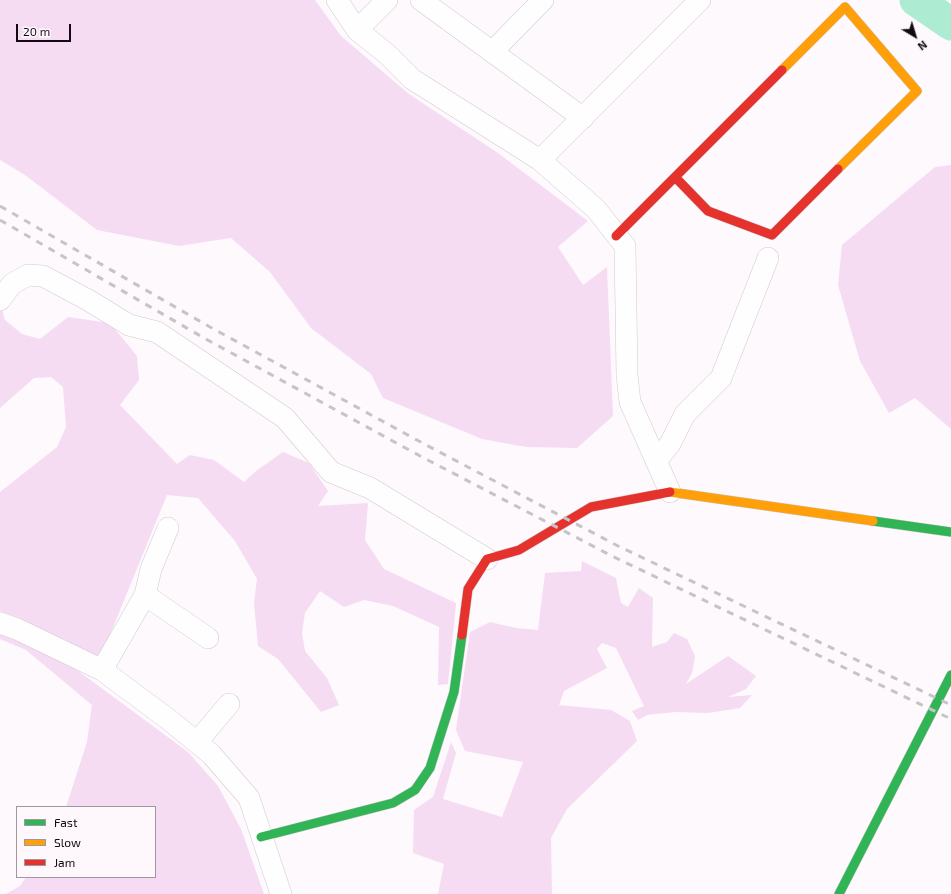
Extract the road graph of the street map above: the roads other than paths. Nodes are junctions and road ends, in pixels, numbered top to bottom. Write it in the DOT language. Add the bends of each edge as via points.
graph roads {
  1 [pos="337,0"];
  2 [pos="387,0"];
  3 [pos="421,0"];
  4 [pos="543,0"];
  5 [pos="700,0"];
  6 [pos="842,4"];
  7 [pos="357,30"];
  8 [pos="492,52"];
  9 [pos="583,118"];
  10 [pos="540,160"];
  11 [pos="675,177"];
  12 [pos="616,236"];
  13 [pos="768,258"];
  14 [pos="0,300"];
  15 [pos="656,461"];
  16 [pos="670,492"];
  17 [pos="168,528"];
  18 [pos="951,532"];
  19 [pos="487,559"];
  20 [pos="145,595"];
  21 [pos="0,623"];
  22 [pos="208,638"];
  23 [pos="102,670"];
  24 [pos="951,675"];
  25 [pos="229,704"];
  26 [pos="197,742"];
  27 [pos="261,837"];
  28 [pos="281,894"];
  29 [pos="839,894"];
  1 -- 7 [label="street"];
  2 -- 7 [label="street"];
  3 -- 8 [label="street"];
  4 -- 8 [label="street"];
  5 -- 9 [label="street"];
  6 -- 11 [label="street"];
  6 -- 11 [label="street" via="918,91 772,235 708,211"];
  7 -- 10 [label="street" via="387,54 412,79"];
  8 -- 9 [label="street"];
  9 -- 10 [label="street"];
  10 -- 12 [label="street" via="596,209"];
  11 -- 12 [label="street"];
  12 -- 15 [label="street" via="625,246 626,375 630,402"];
  13 -- 15 [label="street" via="721,378 685,414 670,444"];
  14 -- 19 [label="street" via="12,284 28,275 43,276 129,325 157,332 285,418 331,472 370,488"];
  15 -- 16 [label="street"];
  16 -- 18 [label="street"];
  16 -- 19 [label="street" via="591,507 518,550"];
  17 -- 20 [label="street" via="151,569"];
  19 -- 27 [label="street" via="468,589 454,692 430,768 415,790 393,803"];
  20 -- 22 [label="street"];
  20 -- 23 [label="street"];
  21 -- 23 [label="street"];
  23 -- 26 [label="street"];
  24 -- 29 [label="street" via="916,748"];
  25 -- 26 [label="street"];
  26 -- 27 [label="street" via="211,754 249,798"];
  27 -- 28 [label="street"];
}
